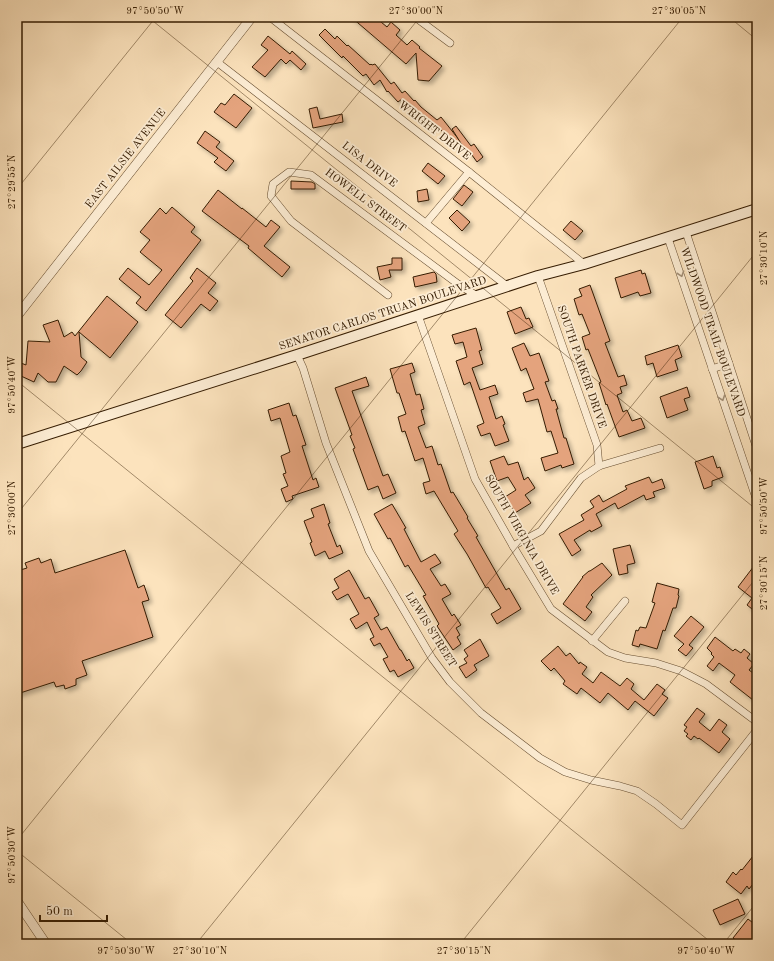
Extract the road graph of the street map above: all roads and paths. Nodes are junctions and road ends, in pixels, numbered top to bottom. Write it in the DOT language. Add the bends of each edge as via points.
graph roads {
  1 [pos="252,17"];
  2 [pos="270,17"];
  3 [pos="414,17"];
  4 [pos="450,43"];
  5 [pos="217,62"];
  6 [pos="469,172"];
  7 [pos="757,209"];
  8 [pos="426,223"];
  9 [pos="686,232"];
  10 [pos="668,238"];
  11 [pos="584,264"];
  12 [pos="538,276"];
  13 [pos="507,286"];
  14 [pos="388,295"];
  15 [pos="477,296"];
  16 [pos="418,315"];
  17 [pos="17,316"];
  18 [pos="297,355"];
  19 [pos="729,363"];
  20 [pos="712,369"];
  21 [pos="17,444"];
  22 [pos="660,448"];
  23 [pos="757,449"];
  24 [pos="600,466"];
  25 [pos="756,493"];
  26 [pos="757,501"];
  27 [pos="513,546"];
  28 [pos="625,601"];
  29 [pos="592,641"];
  30 [pos="757,722"];
  31 [pos="757,730"];
  32 [pos="17,901"];
  33 [pos="46,944"];
  1 -- 5 [label="street, EAST AILSIE AVENUE"];
  2 -- 6 [label="street, WRIGHT DRIVE"];
  3 -- 4 [label="street"];
  5 -- 8 [label="street, LISA DRIVE"];
  5 -- 17 [label="street, EAST AILSIE AVENUE"];
  6 -- 8 [label="street"];
  6 -- 11 [label="street, WRIGHT DRIVE"];
  7 -- 9 [label="main road, SENATOR CARLOS TRUAN BOULEVARD"];
  8 -- 13 [label="street, LISA DRIVE"];
  9 -- 10 [label="main road, SENATOR CARLOS TRUAN BOULEVARD"];
  9 -- 19 [label="street, WILDWOOD TRAIL BOULEVARD"];
  10 -- 11 [label="main road, SENATOR CARLOS TRUAN BOULEVARD"];
  10 -- 20 [label="street, WILDWOOD TRAIL BOULEVARD, one-way"];
  11 -- 12 [label="main road, SENATOR CARLOS TRUAN BOULEVARD"];
  12 -- 13 [label="main road, SENATOR CARLOS TRUAN BOULEVARD"];
  12 -- 24 [label="street, SOUTH PARKER DRIVE" via="596,445"];
  13 -- 15 [label="main road, SENATOR CARLOS TRUAN BOULEVARD"];
  14 -- 15 [label="street, HOWELL STREET" via="291,221 271,196 273,184 289,172 311,175"];
  15 -- 16 [label="main road, SENATOR CARLOS TRUAN BOULEVARD"];
  16 -- 18 [label="main road, SENATOR CARLOS TRUAN BOULEVARD"];
  16 -- 27 [label="street, SOUTH VIRGINIA DRIVE" via="475,479"];
  18 -- 21 [label="main road, SENATOR CARLOS TRUAN BOULEVARD"];
  18 -- 31 [label="street, LEWIS STREET" via="326,443 369,551 432,658 450,682 481,713 540,758 571,774 637,791 682,825"];
  19 -- 20 [label="street"];
  19 -- 23 [label="street, WILDWOOD TRAIL BOULEVARD"];
  20 -- 25 [label="street, WILDWOOD TRAIL BOULEVARD, one-way"];
  22 -- 24 [label="street"];
  24 -- 27 [label="street" via="581,478 541,530"];
  25 -- 26 [label="street, WILDWOOD TRAIL BOULEVARD"];
  27 -- 29 [label="street, SOUTH VIRGINIA DRIVE" via="551,609"];
  28 -- 29 [label="street"];
  29 -- 30 [label="street, SOUTH VIRGINIA DRIVE" via="608,652 625,658 656,663 681,671 706,684"];
  32 -- 33 [label="street"];
}
